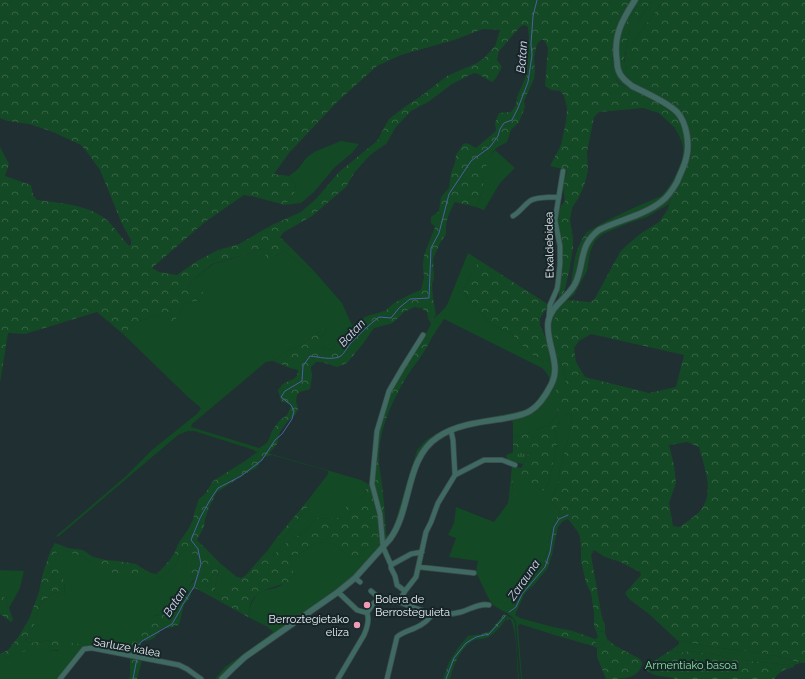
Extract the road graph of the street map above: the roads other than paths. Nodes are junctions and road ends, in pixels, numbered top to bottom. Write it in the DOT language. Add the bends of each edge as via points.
graph roads {
  1 [pos="635,0"];
  2 [pos="563,171"];
  3 [pos="559,197"];
  4 [pos="513,216"];
  5 [pos="549,316"];
  6 [pos="423,335"];
  7 [pos="451,431"];
  8 [pos="515,465"];
  9 [pos="455,475"];
  10 [pos="383,547"];
  11 [pos="422,552"];
  12 [pos="391,565"];
  13 [pos="419,567"];
  14 [pos="474,573"];
  15 [pos="354,578"];
  16 [pos="360,582"];
  17 [pos="371,591"];
  18 [pos="338,592"];
  19 [pos="405,592"];
  20 [pos="378,598"];
  21 [pos="399,602"];
  22 [pos="489,605"];
  23 [pos="367,613"];
  24 [pos="433,613"];
  25 [pos="60,679"];
  26 [pos="201,679"];
  27 [pos="222,679"];
  28 [pos="338,679"];
  29 [pos="387,679"];
  1 -- 5 [label="street" via="625,14 618,32 618,70 622,78 632,86 667,104 680,116 686,134 686,160 674,187 663,201 598,230 590,238 572,290"];
  2 -- 3 [label="street, Etxaldebidea"];
  3 -- 4 [label="street, Etxaldebidea" via="531,200"];
  3 -- 5 [label="street, Etxaldebidea" via="555,220 560,246 559,271"];
  5 -- 7 [label="street" via="548,329 555,372 551,385 538,404 531,411 519,416"];
  6 -- 10 [label="street" via="389,391 377,431 372,484 380,514"];
  7 -- 9 [label="street"];
  7 -- 10 [label="street" via="435,439 420,456 400,522"];
  8 -- 9 [label="street" via="502,460 484,460"];
  9 -- 11 [label="street" via="438,503 426,532"];
  10 -- 12 [label="street"];
  10 -- 15 [label="street"];
  11 -- 12 [label="street" via="411,554"];
  11 -- 13 [label="street"];
  12 -- 19 [label="street" via="397,585"];
  13 -- 14 [label="street"];
  13 -- 19 [label="street" via="416,577"];
  15 -- 16 [label="street"];
  15 -- 18 [label="street"];
  17 -- 20 [label="street"];
  18 -- 23 [label="street" via="357,610"];
  18 -- 27 [label="street" via="245,657"];
  19 -- 21 [label="street"];
  20 -- 21 [label="street"];
  20 -- 23 [label="street"];
  21 -- 24 [label="street"];
  22 -- 24 [label="street" via="483,604 461,612"];
  23 -- 28 [label="street" via="369,616 364,635"];
  24 -- 29 [label="street" via="429,619 397,638"];
  25 -- 26 [label="street, Sarluze kalea" via="84,649 92,648 178,665"];
}
